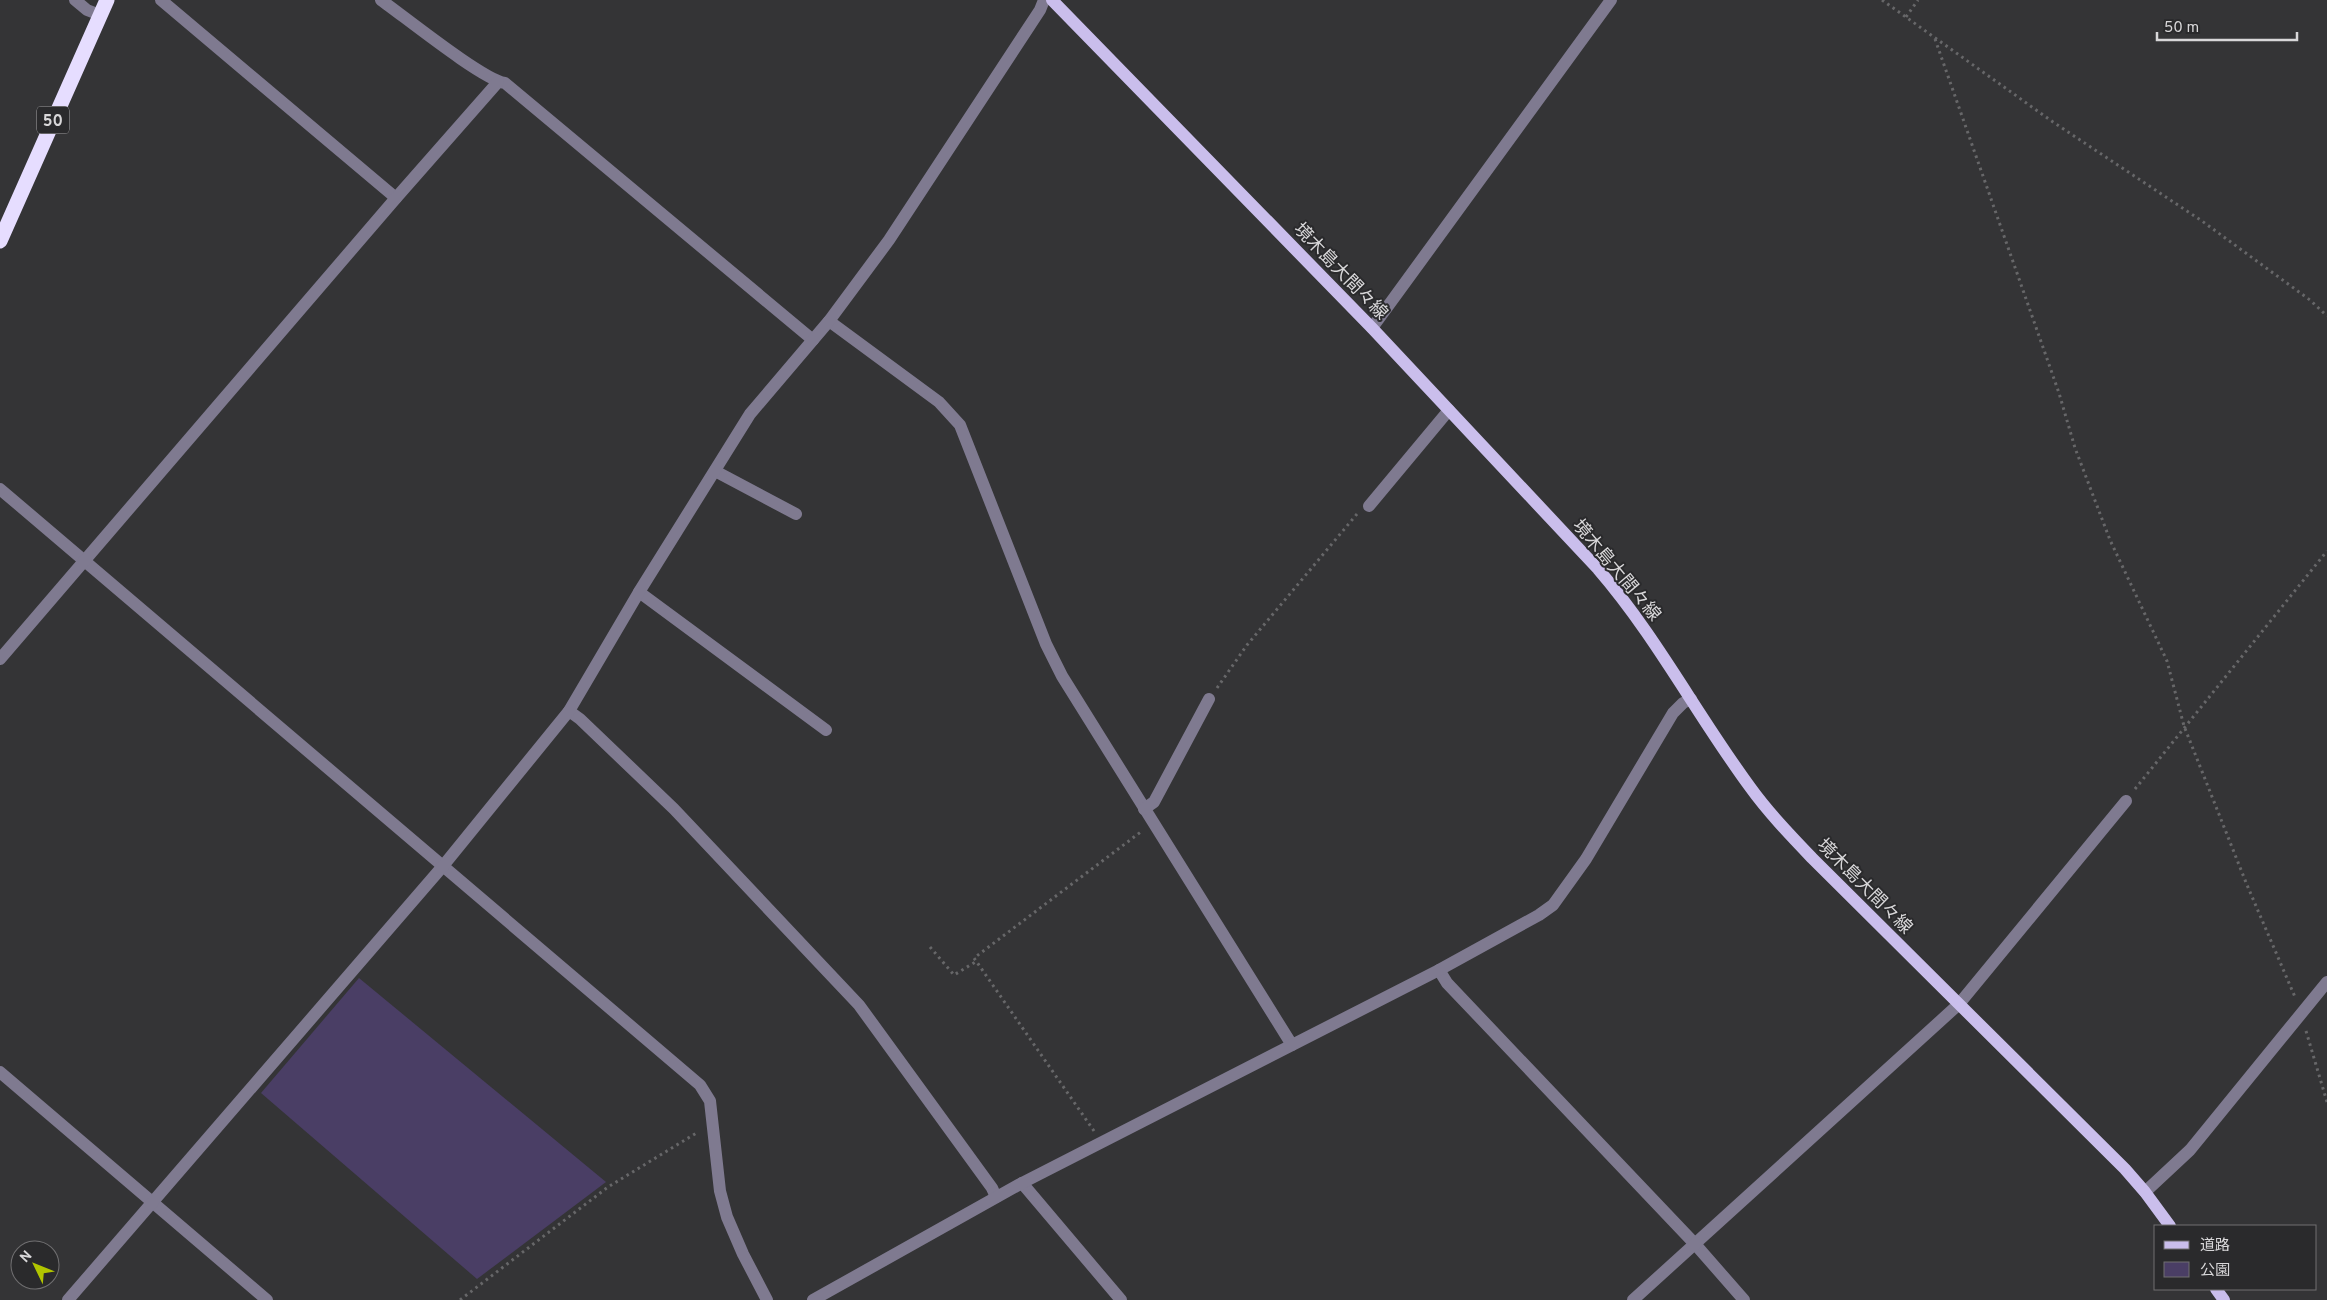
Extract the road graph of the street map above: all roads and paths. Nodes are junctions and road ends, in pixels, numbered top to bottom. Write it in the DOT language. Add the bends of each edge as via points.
graph roads {
  1 [pos="75,0"];
  2 [pos="107,0"];
  3 [pos="161,0"];
  4 [pos="381,0"];
  5 [pos="1044,0"];
  6 [pos="1052,0"];
  7 [pos="1611,0"];
  8 [pos="1882,0"];
  9 [pos="1918,0"];
  10 [pos="100,15"];
  11 [pos="1906,16"];
  12 [pos="1935,39"];
  13 [pos="498,82"];
  14 [pos="396,198"];
  15 [pos="0,241"];
  16 [pos="2327,316"];
  17 [pos="829,321"];
  18 [pos="1372,328"];
  19 [pos="813,340"];
  20 [pos="1449,410"];
  21 [pos="715,471"];
  22 [pos="0,489"];
  23 [pos="1369,506"];
  24 [pos="796,514"];
  25 [pos="2327,551"];
  26 [pos="84,561"];
  27 [pos="639,592"];
  28 [pos="0,659"];
  29 [pos="1209,699"];
  30 [pos="1691,699"];
  31 [pos="569,712"];
  32 [pos="2184,726"];
  33 [pos="826,730"];
  34 [pos="2126,802"];
  35 [pos="1144,809"];
  36 [pos="1153,823"];
  37 [pos="443,866"];
  38 [pos="930,947"];
  39 [pos="976,961"];
  40 [pos="1439,970"];
  41 [pos="2327,982"];
  42 [pos="1959,1004"];
  43 [pos="2301,1013"];
  44 [pos="1292,1045"];
  45 [pos="0,1072"];
  46 [pos="2327,1102"];
  47 [pos="714,1123"];
  48 [pos="1102,1142"];
  49 [pos="1022,1183"];
  50 [pos="2145,1192"];
  51 [pos="996,1197"];
  52 [pos="154,1203"];
  53 [pos="2169,1225"];
  54 [pos="1695,1244"];
  55 [pos="68,1300"];
  56 [pos="267,1300"];
  57 [pos="460,1300"];
  58 [pos="767,1300"];
  59 [pos="813,1300"];
  60 [pos="1121,1300"];
  61 [pos="1633,1300"];
  62 [pos="1744,1300"];
  1 -- 10 [label="street"];
  2 -- 10 [label="highway, 50"];
  3 -- 14 [label="street"];
  4 -- 13 [label="street"];
  5 -- 17 [label="street" via="889,240"];
  6 -- 18 [label="main road, 境木島大間々線"];
  7 -- 18 [label="street"];
  8 -- 11 [label="path"];
  9 -- 11 [label="path"];
  10 -- 15 [label="highway, 50"];
  11 -- 12 [label="path"];
  12 -- 16 [label="path" via="2202,221"];
  12 -- 32 [label="path" via="2059,393 2075,448 2110,540 2167,661"];
  13 -- 14 [label="street"];
  13 -- 19 [label="street" via="505,83"];
  14 -- 26 [label="street"];
  17 -- 19 [label="street"];
  17 -- 35 [label="street" via="939,402 960,425 1046,644 1062,676"];
  18 -- 20 [label="main road, 境木島大間々線"];
  19 -- 21 [label="street" via="763,396"];
  20 -- 23 [label="street"];
  20 -- 30 [label="main road, 境木島大間々線" via="1624,600"];
  21 -- 24 [label="street"];
  21 -- 27 [label="street"];
  22 -- 26 [label="street"];
  23 -- 29 [label="path" via="1360,511 1247,645"];
  25 -- 32 [label="path"];
  26 -- 28 [label="street"];
  26 -- 37 [label="street"];
  27 -- 31 [label="street"];
  27 -- 33 [label="street"];
  29 -- 35 [label="street" via="1154,802"];
  30 -- 40 [label="street" via="1673,714 1586,859 1553,905 1522,926"];
  30 -- 42 [label="main road, 境木島大間々線" via="1750,787 1778,822"];
  31 -- 37 [label="street"];
  31 -- 51 [label="street" via="674,809 859,1005"];
  32 -- 34 [label="path"];
  32 -- 43 [label="path"];
  34 -- 42 [label="street"];
  35 -- 36 [label="street"];
  36 -- 39 [label="path" via="974,958"];
  36 -- 44 [label="street"];
  37 -- 47 [label="street" via="700,1085 710,1101"];
  37 -- 52 [label="street"];
  38 -- 39 [label="path" via="954,975"];
  39 -- 48 [label="path"];
  40 -- 44 [label="street"];
  40 -- 54 [label="street" via="1447,983"];
  41 -- 43 [label="street"];
  42 -- 50 [label="main road, 境木島大間々線"];
  42 -- 54 [label="street"];
  43 -- 46 [label="path"];
  43 -- 50 [label="street" via="2190,1150"];
  44 -- 48 [label="street"];
  45 -- 52 [label="street"];
  47 -- 57 [label="path" via="608,1187"];
  47 -- 58 [label="street" via="720,1191 727,1217"];
  48 -- 49 [label="street"];
  49 -- 51 [label="street"];
  49 -- 60 [label="street"];
  50 -- 53 [label="main road, 境木島大間々線"];
  51 -- 59 [label="street"];
  52 -- 55 [label="street"];
  52 -- 56 [label="street"];
  54 -- 61 [label="street"];
  54 -- 62 [label="street"];
}
